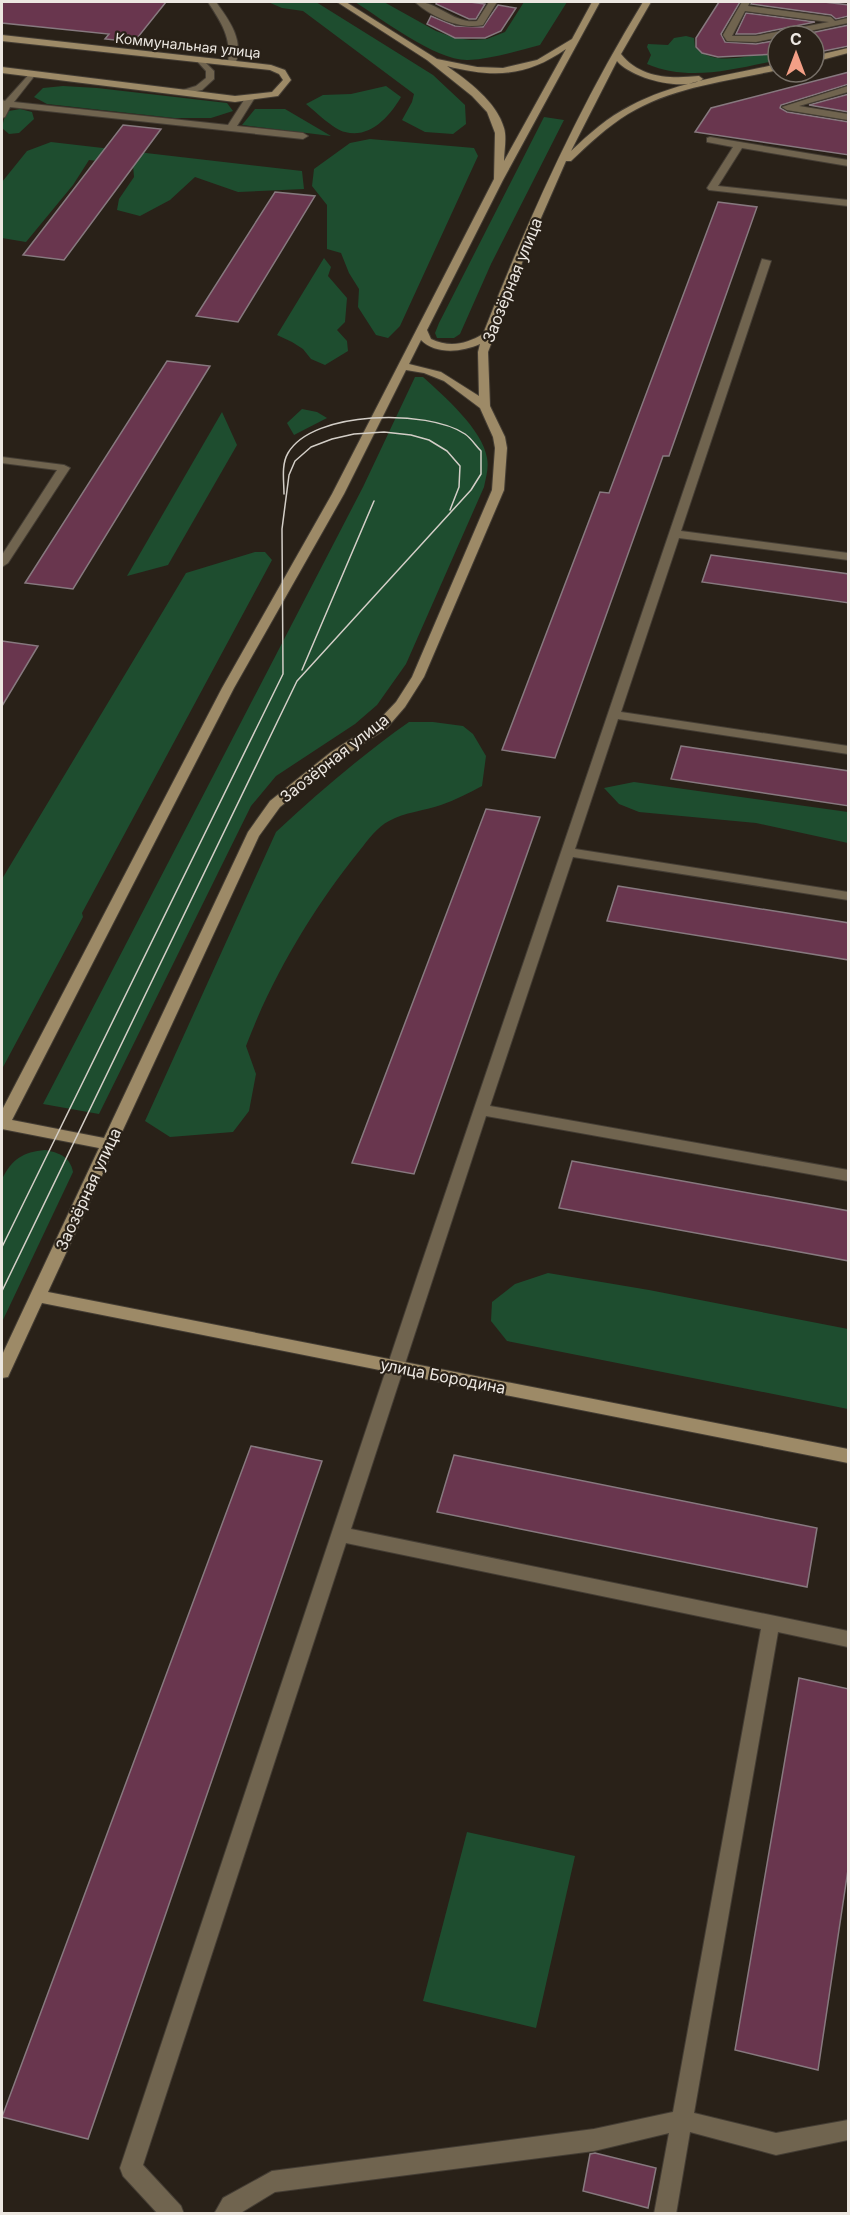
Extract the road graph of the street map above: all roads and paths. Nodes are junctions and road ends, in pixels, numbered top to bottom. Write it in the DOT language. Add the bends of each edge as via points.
graph roads {
  1 [pos="212,2"];
  2 [pos="341,2"];
  3 [pos="419,2"];
  4 [pos="493,2"];
  5 [pos="596,2"];
  6 [pos="647,2"];
  7 [pos="744,5"];
  8 [pos="848,22"];
  9 [pos="2,38"];
  10 [pos="574,39"];
  11 [pos="849,51"];
  12 [pos="616,53"];
  13 [pos="826,56"];
  14 [pos="428,57"];
  15 [pos="200,60"];
  16 [pos="232,63"];
  17 [pos="2,70"];
  18 [pos="766,70"];
  19 [pos="33,74"];
  20 [pos="738,76"];
  21 [pos="849,89"];
  22 [pos="186,92"];
  23 [pos="249,99"];
  24 [pos="4,103"];
  25 [pos="2,115"];
  26 [pos="849,117"];
  27 [pos="231,128"];
  28 [pos="303,136"];
  29 [pos="710,140"];
  30 [pos="739,145"];
  31 [pos="849,163"];
  32 [pos="558,170"];
  33 [pos="498,180"];
  34 [pos="849,203"];
  35 [pos="766,261"];
  36 [pos="422,330"];
  37 [pos="488,336"];
  38 [pos="403,367"];
  39 [pos="485,406"];
  40 [pos="2,460"];
  41 [pos="675,534"];
  42 [pos="849,557"];
  43 [pos="2,563"];
  44 [pos="614,715"];
  45 [pos="849,750"];
  46 [pos="568,852"];
  47 [pos="849,896"];
  48 [pos="481,1110"];
  49 [pos="2,1124"];
  50 [pos="108,1144"];
  51 [pos="849,1176"];
  52 [pos="38,1296"];
  53 [pos="396,1366"];
  54 [pos="2,1372"];
  55 [pos="849,1456"];
  56 [pos="340,1534"];
  57 [pos="771,1623"];
  58 [pos="849,1639"];
  59 [pos="682,2120"];
  60 [pos="849,2130"];
  61 [pos="173,2214"];
  62 [pos="225,2214"];
  63 [pos="665,2214"];
  1 -- 16 [label="street" via="228,24 236,50"];
  2 -- 14 [label="main road"];
  3 -- 4 [label="street" via="456,21 475,25"];
  5 -- 10 [label="main road"];
  6 -- 12 [label="main road, Заозёрная улица"];
  7 -- 8 [label="street"];
  7 -- 8 [label="street" via="727,35 730,39 756,39"];
  9 -- 15 [label="main road, Коммунальная улица"];
  10 -- 14 [label="main road" via="541,61 510,69 474,69"];
  10 -- 33 [label="main road"];
  11 -- 13 [label="main road"];
  12 -- 20 [label="main road" via="630,70 662,79"];
  12 -- 32 [label="main road, Заозёрная улица"];
  14 -- 33 [label="main road" via="469,89 499,126"];
  15 -- 16 [label="main road, Коммунальная улица"];
  15 -- 22 [label="street" via="210,70 210,79 200,88"];
  16 -- 23 [label="main road, Коммунальная улица" via="271,68 286,76 282,88 274,94"];
  17 -- 19 [label="main road, Коммунальная улица"];
  18 -- 20 [label="main road"];
  19 -- 22 [label="main road, Коммунальная улица"];
  19 -- 24 [label="street"];
  20 -- 32 [label="main road" via="662,96 633,108 587,141"];
  21 -- 26 [label="street" via="787,107"];
  22 -- 23 [label="main road, Коммунальная улица"];
  23 -- 27 [label="street"];
  24 -- 25 [label="street"];
  24 -- 27 [label="street"];
  27 -- 28 [label="street"];
  29 -- 30 [label="street"];
  30 -- 31 [label="street"];
  30 -- 34 [label="street" via="712,188"];
  32 -- 37 [label="main road, Заозёрная улица"];
  33 -- 36 [label="main road"];
  35 -- 41 [label="street"];
  36 -- 37 [label="main road" via="434,345 456,348 468,347"];
  36 -- 38 [label="main road"];
  37 -- 39 [label="main road, Заозёрная улица" via="483,352"];
  38 -- 39 [label="main road" via="424,369 448,378"];
  38 -- 49 [label="main road" via="338,494 228,688"];
  39 -- 50 [label="main road, Заозёрная улица" via="501,448 498,490 418,677 381,726 336,755 274,804 253,835"];
  40 -- 43 [label="street" via="64,468"];
  41 -- 42 [label="street"];
  41 -- 44 [label="street"];
  44 -- 45 [label="street"];
  44 -- 46 [label="street"];
  46 -- 47 [label="street"];
  46 -- 48 [label="street"];
  48 -- 51 [label="street"];
  48 -- 53 [label="street"];
  49 -- 50 [label="main road"];
  50 -- 52 [label="main road, Заозёрная улица"];
  52 -- 53 [label="main road, улица Бородина"];
  52 -- 54 [label="main road, Заозёрная улица"];
  53 -- 55 [label="main road, улица Бородина"];
  53 -- 56 [label="street"];
  56 -- 57 [label="street"];
  56 -- 61 [label="street" via="131,2168"];
  57 -- 58 [label="street"];
  57 -- 59 [label="street"];
  59 -- 60 [label="street" via="776,2144"];
  59 -- 62 [label="street" via="594,2140 272,2182 231,2206"];
  59 -- 63 [label="street"];
}
